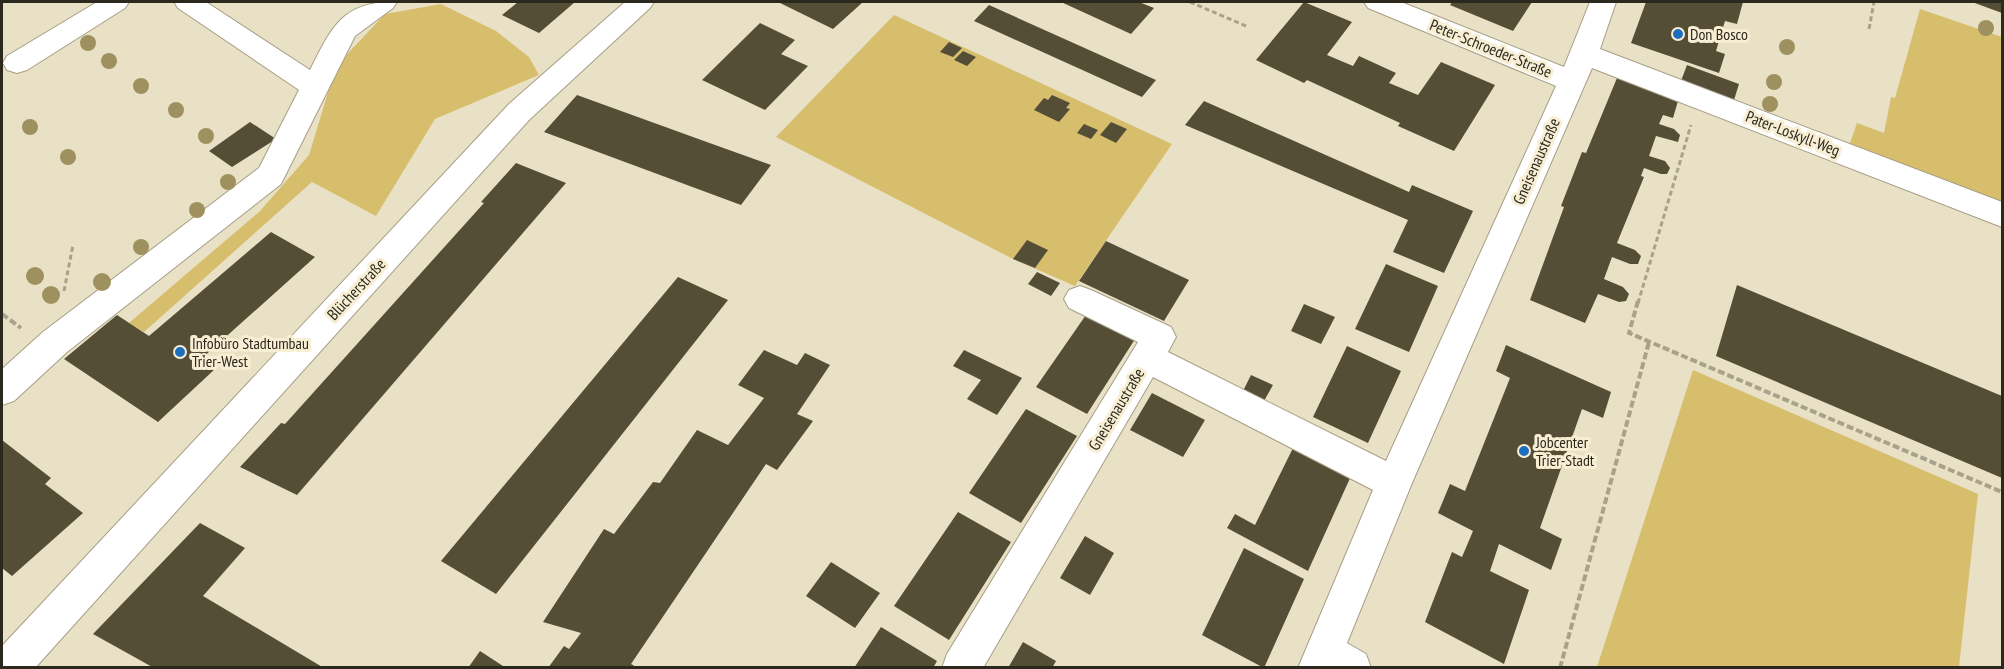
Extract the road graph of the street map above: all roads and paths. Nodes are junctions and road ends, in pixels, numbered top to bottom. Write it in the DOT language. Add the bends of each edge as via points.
graph roads {
  1 [pos="116,2"];
  2 [pos="187,2"];
  3 [pos="384,2"];
  4 [pos="641,2"];
  5 [pos="1190,2"];
  6 [pos="1377,2"];
  7 [pos="1603,2"];
  8 [pos="1874,2"];
  9 [pos="1246,26"];
  10 [pos="1869,29"];
  11 [pos="17,63"];
  12 [pos="1578,67"];
  13 [pos="315,87"];
  14 [pos="1700,97"];
  15 [pos="2002,215"];
  16 [pos="1080,298"];
  17 [pos="1649,342"];
  18 [pos="1147,358"];
  19 [pos="2,390"];
  20 [pos="1394,483"];
  21 [pos="2002,492"];
  22 [pos="1331,662"];
  23 [pos="8,668"];
  24 [pos="961,668"];
  25 [pos="1560,668"];
  1 -- 11 [label="street"];
  2 -- 13 [label="street"];
  3 -- 13 [label="street" via="344,30"];
  4 -- 23 [label="street, Blücherstraße" via="519,112"];
  5 -- 9 [label="path"];
  6 -- 12 [label="street, Peter-Schroeder-Straße"];
  7 -- 12 [label="street, Gneisenaustraße"];
  8 -- 10 [label="path"];
  12 -- 14 [label="street, Pater-Loskyll-Weg"];
  12 -- 20 [label="street, Gneisenaustraße"];
  13 -- 19 [label="street" via="270,176 55,342"];
  14 -- 15 [label="street, Pater-Loskyll-Weg"];
  14 -- 17 [label="path" via="1629,333"];
  16 -- 18 [label="street" via="1159,337"];
  17 -- 21 [label="path"];
  17 -- 25 [label="path"];
  18 -- 20 [label="street, Gneisenaustraße"];
  18 -- 24 [label="street, Gneisenaustraße"];
  20 -- 22 [label="street, Gneisenaustraße"];
}
